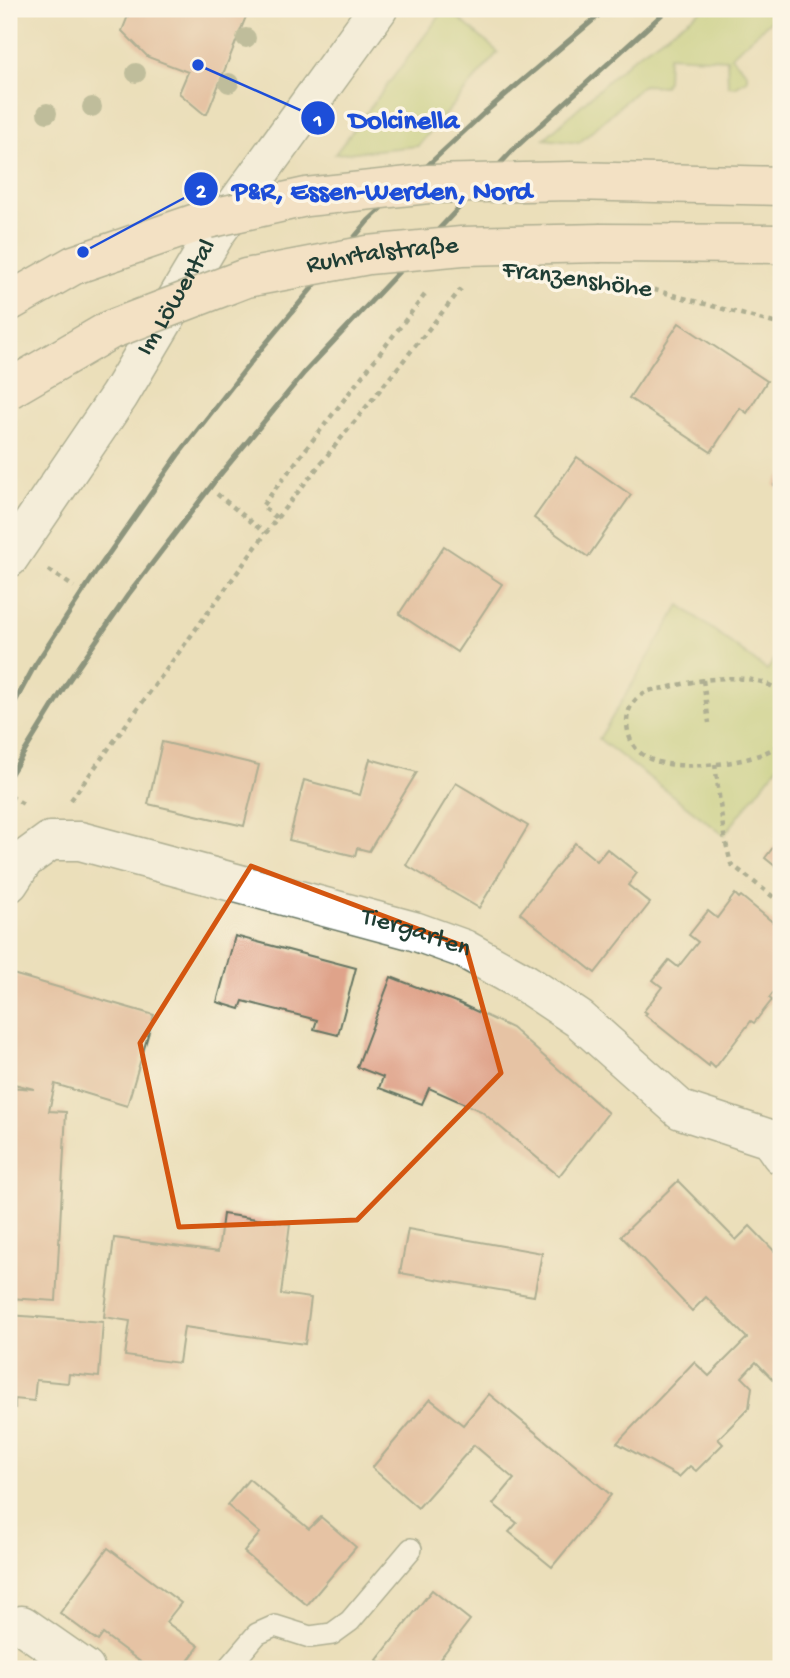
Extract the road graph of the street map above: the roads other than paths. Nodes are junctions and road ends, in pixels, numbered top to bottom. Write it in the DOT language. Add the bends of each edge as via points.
graph roads {
  1 [pos="377,9"];
  2 [pos="781,186"];
  3 [pos="781,244"];
  4 [pos="9,302"];
  5 [pos="9,389"];
  6 [pos="9,558"];
  7 [pos="9,883"];
  8 [pos="777,1136"];
  9 [pos="411,1549"];
  10 [pos="22,1625"];
  11 [pos="85,1669"];
  12 [pos="227,1669"];
  1 -- 6 [label="street, Im Löwental" via="217,231 119,396"];
  2 -- 4 [label="main road, bridge" via="572,181 428,184 306,197 208,219 74,265"];
  3 -- 5 [label="main road, Ruhrtalstraße, bridge" via="601,243 466,262 368,254 246,278 110,330"];
  7 -- 8 [label="street, Tiergarten" via="24,860 50,841 80,841 414,931 464,949 579,1019 681,1110"];
  9 -- 12 [label="lane" via="350,1621 332,1634 310,1637 275,1626 257,1634"];
  10 -- 11 [label="street"];
}
